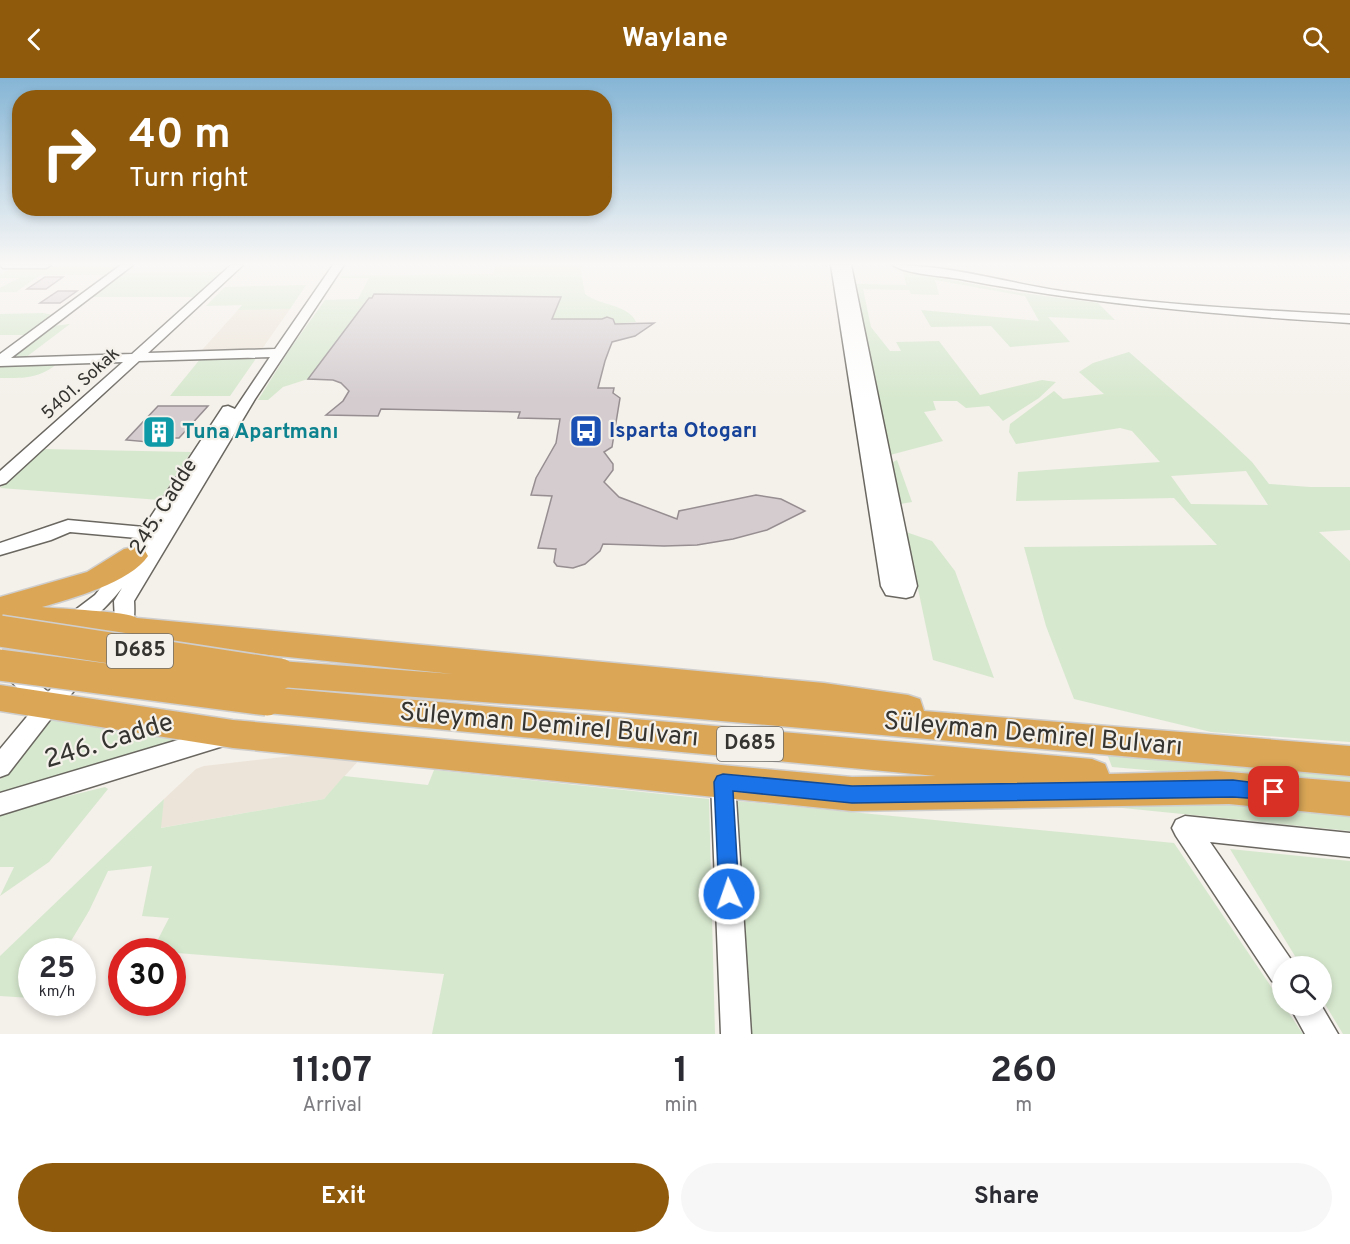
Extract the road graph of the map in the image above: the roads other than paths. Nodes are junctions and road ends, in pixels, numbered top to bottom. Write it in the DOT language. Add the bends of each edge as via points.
graph roads {
  1 [pos="69,310"];
  2 [pos="190,310"];
  3 [pos="300,310"];
  4 [pos="305,310"];
  5 [pos="844,310"];
  6 [pos="855,310"];
  7 [pos="1207,310"];
  8 [pos="1350,319"];
  9 [pos="272,353"];
  10 [pos="139,357"];
  11 [pos="0,361"];
  12 [pos="0,480"];
  13 [pos="141,544"];
  14 [pos="0,549"];
  15 [pos="0,610"];
  16 [pos="72,621"];
  17 [pos="125,624"];
  18 [pos="0,631"];
  19 [pos="215,639"];
  20 [pos="0,664"];
  21 [pos="274,687"];
  22 [pos="0,698"];
  23 [pos="48,706"];
  24 [pos="147,721"];
  25 [pos="233,734"];
  26 [pos="1036,735"];
  27 [pos="1350,761"];
  28 [pos="0,766"];
  29 [pos="723,782"];
  30 [pos="1233,788"];
  31 [pos="1350,799"];
  32 [pos="0,804"];
  33 [pos="1350,845"];
  34 [pos="1272,956"];
  35 [pos="1311,1016"];
  36 [pos="736,1034"];
  37 [pos="1323,1034"];
  1 -- 11 [label="street"];
  2 -- 10 [label="street, 5401. Sokak"];
  3 -- 9 [label="street, 245. Cadde"];
  4 -- 9 [label="street, 245. Cadde"];
  5 -- 6 [label="street" via="890,586 906,591"];
  7 -- 8 [label="street"];
  9 -- 10 [label="street"];
  9 -- 13 [label="street, 245. Cadde"];
  9 -- 17 [label="street, 245. Cadde" via="124,601"];
  10 -- 11 [label="street"];
  10 -- 12 [label="street, 5401. Sokak"];
  13 -- 14 [label="street" via="68,526"];
  13 -- 15 [label="highway" via="97,579"];
  13 -- 16 [label="street, 245. Cadde" via="102,600"];
  15 -- 16 [label="highway"];
  16 -- 17 [label="highway"];
  16 -- 23 [label="street, 245. Cadde" via="36,655 20,679"];
  17 -- 19 [label="highway" via="124,628"];
  17 -- 23 [label="street"];
  18 -- 21 [label="highway, Süleyman Demirel Bulvarı / D685, bridge"];
  19 -- 24 [label="highway" via="195,640 173,648 137,675 128,699 133,713"];
  19 -- 26 [label="highway" via="792,692 857,700"];
  20 -- 21 [label="highway, Süleyman Demirel Bulvarı / D685, bridge"];
  21 -- 26 [label="highway, Süleyman Demirel Bulvarı / D685" via="607,698"];
  21 -- 30 [label="highway, Süleyman Demirel Bulvarı / D685"];
  22 -- 23 [label="highway"];
  23 -- 24 [label="highway"];
  23 -- 28 [label="street"];
  24 -- 25 [label="highway"];
  25 -- 29 [label="highway"];
  25 -- 32 [label="street, 246. Cadde"];
  26 -- 27 [label="highway, Süleyman Demirel Bulvarı / D685"];
  29 -- 30 [label="highway" via="852,794"];
  29 -- 36 [label="street"];
  30 -- 31 [label="highway, Süleyman Demirel Bulvarı / D685"];
  33 -- 34 [label="street" via="1185,828"];
  35 -- 37 [label="street"];
}
